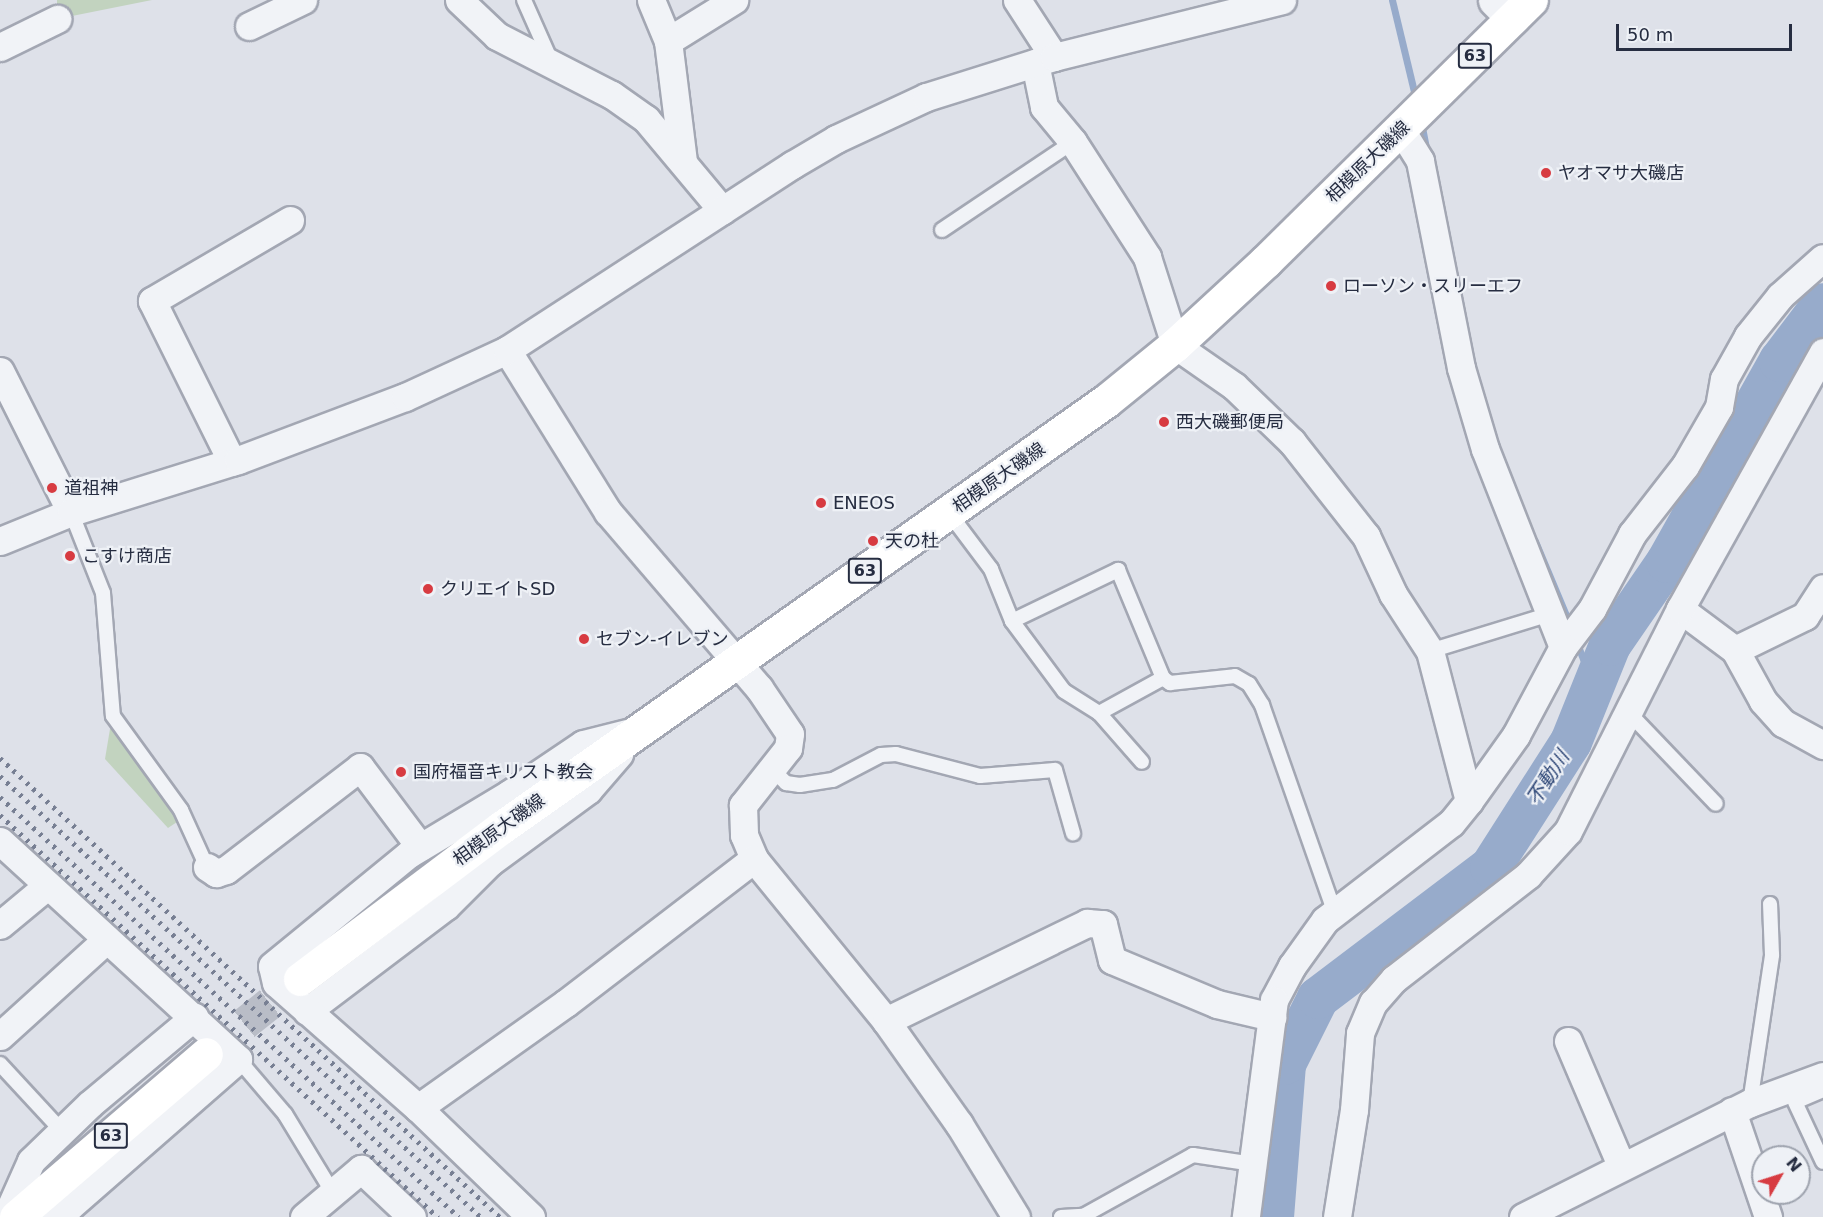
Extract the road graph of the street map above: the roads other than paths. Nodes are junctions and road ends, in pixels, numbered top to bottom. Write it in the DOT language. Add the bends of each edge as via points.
graph roads {
  1 [pos="303,0"];
  2 [pos="459,0"];
  3 [pos="524,0"];
  4 [pos="651,0"];
  5 [pos="734,0"];
  6 [pos="1017,0"];
  7 [pos="1282,0"];
  8 [pos="1513,6"];
  9 [pos="57,19"];
  10 [pos="249,26"];
  11 [pos="668,41"];
  12 [pos="0,47"];
  13 [pos="1044,60"];
  14 [pos="552,64"];
  15 [pos="1401,130"];
  16 [pos="1072,142"];
  17 [pos="683,161"];
  18 [pos="722,210"];
  19 [pos="290,220"];
  20 [pos="942,230"];
  21 [pos="1823,258"];
  22 [pos="1175,345"];
  23 [pos="507,350"];
  24 [pos="1823,352"];
  25 [pos="0,370"];
  26 [pos="232,462"];
  27 [pos="71,513"];
  28 [pos="949,513"];
  29 [pos="0,541"];
  30 [pos="1823,588"];
  31 [pos="1680,609"];
  32 [pos="1550,614"];
  33 [pos="1012,621"];
  34 [pos="1563,647"];
  35 [pos="1735,650"];
  36 [pos="1430,651"];
  37 [pos="735,660"];
  38 [pos="1163,678"];
  39 [pos="1099,713"];
  40 [pos="1630,714"];
  41 [pos="639,730"];
  42 [pos="1823,745"];
  43 [pos="1142,762"];
  44 [pos="771,770"];
  45 [pos="1469,801"];
  46 [pos="1716,804"];
  47 [pos="1073,832"];
  48 [pos="0,841"];
  49 [pos="420,847"];
  50 [pos="754,859"];
  51 [pos="207,867"];
  52 [pos="48,885"];
  53 [pos="1770,904"];
  54 [pos="1335,914"];
  55 [pos="0,925"];
  56 [pos="106,939"];
  57 [pos="300,979"];
  58 [pos="307,1011"];
  59 [pos="194,1017"];
  60 [pos="1272,1017"];
  61 [pos="886,1021"];
  62 [pos="0,1036"];
  63 [pos="1568,1041"];
  64 [pos="206,1054"];
  65 [pos="238,1059"];
  66 [pos="0,1064"];
  67 [pos="1823,1076"];
  68 [pos="1823,1090"];
  69 [pos="1741,1107"];
  70 [pos="418,1108"];
  71 [pos="62,1131"];
  72 [pos="1823,1162"];
  73 [pos="1253,1164"];
  74 [pos="1621,1166"];
  75 [pos="333,1193"];
  76 [pos="6,1217"];
  77 [pos="16,1217"];
  78 [pos="47,1217"];
  79 [pos="304,1217"];
  80 [pos="412,1217"];
  81 [pos="531,1217"];
  82 [pos="1016,1217"];
  83 [pos="1060,1217"];
  84 [pos="1246,1217"];
  85 [pos="1337,1217"];
  86 [pos="1523,1217"];
  87 [pos="1768,1217"];
  1 -- 10 [label="street"];
  2 -- 14 [label="street" via="496,36"];
  3 -- 14 [label="lane"];
  4 -- 11 [label="street"];
  5 -- 11 [label="street"];
  6 -- 13 [label="street"];
  7 -- 13 [label="street"];
  8 -- 15 [label="main road, 相模原大磯線 / 63"];
  9 -- 12 [label="street"];
  11 -- 17 [label="street"];
  13 -- 16 [label="street" via="1044,107"];
  13 -- 18 [label="street" via="971,80 880,118 836,139"];
  14 -- 17 [label="street" via="612,94 646,119"];
  15 -- 22 [label="main road, 相模原大磯線 / 63"];
  15 -- 32 [label="street" via="1420,161 1461,368 1485,449"];
  16 -- 20 [label="lane"];
  16 -- 22 [label="street" via="1147,257"];
  17 -- 18 [label="street"];
  18 -- 23 [label="street"];
  19 -- 26 [label="street" via="152,301"];
  21 -- 34 [label="street" via="1780,296 1748,336 1724,379 1719,407 1686,465 1632,534 1592,609"];
  22 -- 28 [label="main road, 相模原大磯線 / 63" via="1106,401"];
  22 -- 36 [label="street" via="1234,386 1329,484 1366,536 1393,594"];
  23 -- 26 [label="street" via="405,397"];
  23 -- 37 [label="street" via="608,512"];
  24 -- 31 [label="street"];
  25 -- 27 [label="street"];
  26 -- 27 [label="street"];
  27 -- 29 [label="street"];
  27 -- 51 [label="lane" via="103,593 113,716 181,810"];
  28 -- 33 [label="lane" via="991,569"];
  28 -- 37 [label="main road, 相模原大磯線 / 63"];
  30 -- 35 [label="street" via="1805,616"];
  31 -- 35 [label="street"];
  31 -- 40 [label="street"];
  32 -- 34 [label="street"];
  32 -- 36 [label="lane"];
  33 -- 38 [label="lane" via="1118,570"];
  33 -- 39 [label="lane" via="1064,692"];
  34 -- 45 [label="street" via="1516,735"];
  35 -- 42 [label="street" via="1763,700 1783,723"];
  36 -- 45 [label="street"];
  37 -- 41 [label="main road, 相模原大磯線 / 63"];
  37 -- 44 [label="street" via="790,734 788,748"];
  38 -- 39 [label="lane"];
  38 -- 54 [label="lane" via="1170,684 1235,676 1249,684 1262,705"];
  39 -- 43 [label="lane"];
  40 -- 46 [label="lane"];
  40 -- 85 [label="street" via="1568,831 1528,875 1394,980 1373,1003 1360,1033 1354,1110"];
  41 -- 49 [label="street" via="583,744 509,795"];
  41 -- 57 [label="main road, 相模原大磯線 / 63"];
  41 -- 58 [label="street" via="588,790 490,862 446,906"];
  44 -- 47 [label="lane" via="786,783 800,785 833,780 881,755 896,754 980,776 1055,770"];
  44 -- 50 [label="street" via="755,785 743,805 742,826"];
  45 -- 54 [label="street" via="1451,823"];
  48 -- 52 [label="street"];
  49 -- 51 [label="street" via="360,766 226,870 216,873"];
  49 -- 58 [label="street" via="272,966 276,983"];
  50 -- 61 [label="street"];
  50 -- 70 [label="street" via="566,1003"];
  52 -- 55 [label="street"];
  52 -- 56 [label="street"];
  53 -- 69 [label="lane" via="1772,955"];
  54 -- 60 [label="street" via="1325,920 1292,966 1274,1000"];
  56 -- 59 [label="street"];
  56 -- 62 [label="street"];
  58 -- 70 [label="street"];
  59 -- 65 [label="street"];
  59 -- 71 [label="street"];
  60 -- 61 [label="street" via="1217,1005 1112,960 1103,924 1091,917"];
  60 -- 73 [label="street"];
  61 -- 82 [label="street" via="965,1134"];
  63 -- 74 [label="street"];
  64 -- 77 [label="main road, 63"];
  65 -- 75 [label="lane" via="285,1114"];
  65 -- 78 [label="street" via="69,1207"];
  66 -- 71 [label="lane"];
  67 -- 69 [label="street"];
  68 -- 72 [label="lane" via="1795,1102"];
  69 -- 74 [label="street"];
  69 -- 87 [label="street"];
  70 -- 81 [label="street"];
  71 -- 76 [label="street" via="31,1161"];
  73 -- 83 [label="lane" via="1193,1155 1083,1216"];
  73 -- 84 [label="street"];
  74 -- 86 [label="street"];
  75 -- 79 [label="street"];
  75 -- 80 [label="street" via="361,1169"];
}
